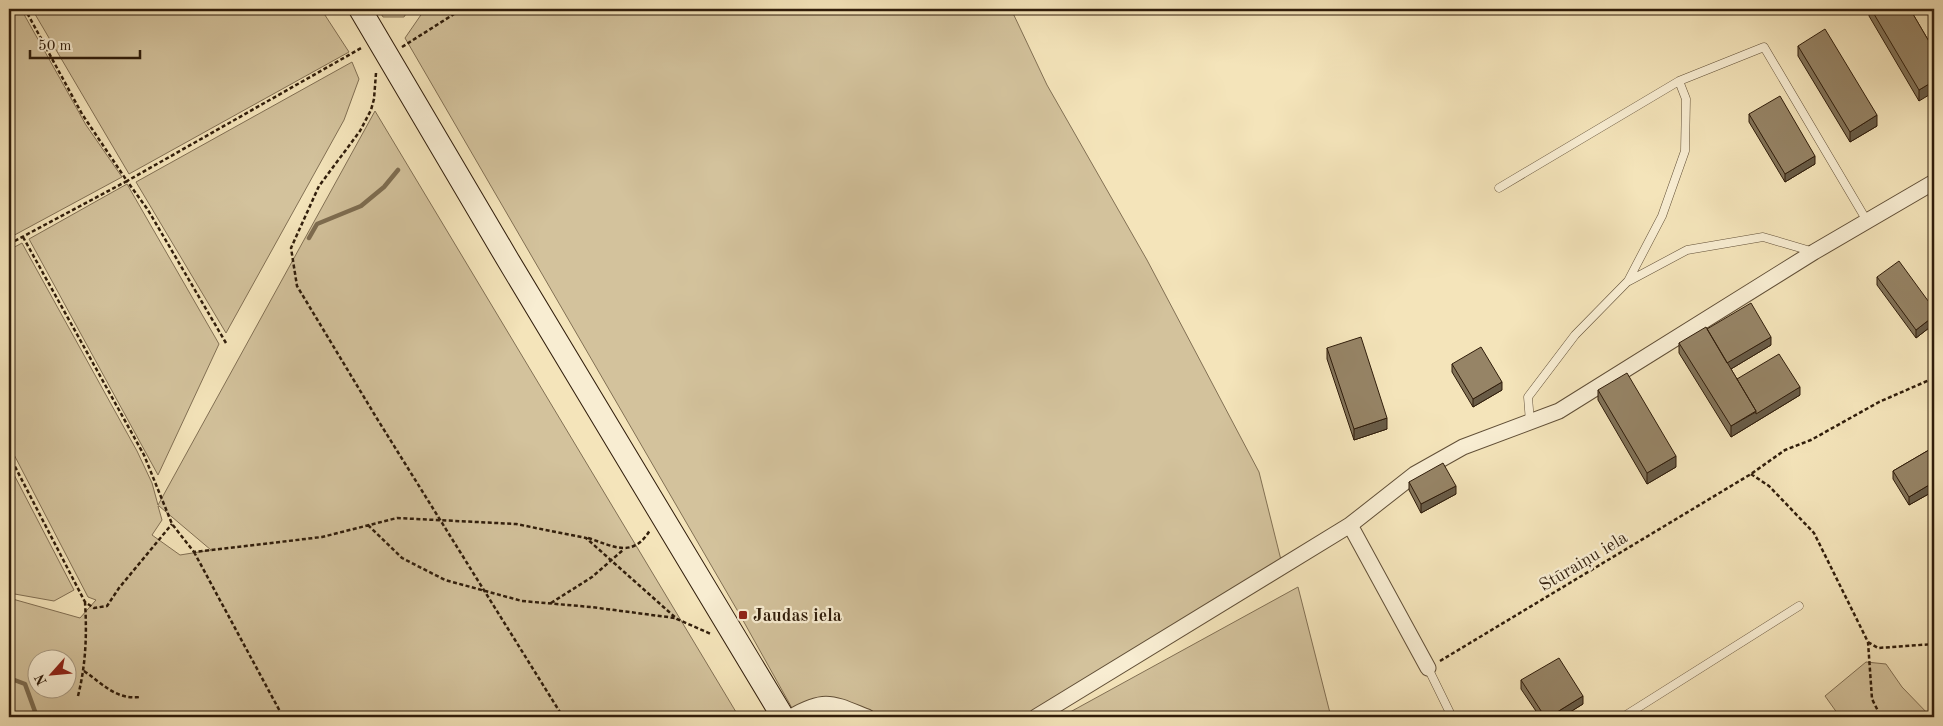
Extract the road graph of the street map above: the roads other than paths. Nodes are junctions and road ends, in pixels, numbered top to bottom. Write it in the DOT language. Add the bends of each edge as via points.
graph roads {
  1 [pos="360,9"];
  2 [pos="1679,81"];
  3 [pos="1934,182"];
  4 [pos="1499,188"];
  5 [pos="1867,221"];
  6 [pos="1814,252"];
  7 [pos="1628,281"];
  8 [pos="1530,422"];
  9 [pos="1350,525"];
  10 [pos="1799,606"];
  11 [pos="1428,668"];
  12 [pos="783,717"];
  13 [pos="791,717"];
  14 [pos="866,717"];
  15 [pos="1036,717"];
  16 [pos="1452,717"];
  17 [pos="1623,717"];
  1 -- 12 [label="main road"];
  2 -- 4 [label="lane"];
  2 -- 5 [label="lane" via="1764,47"];
  2 -- 7 [label="lane" via="1686,99 1685,151 1662,216"];
  3 -- 5 [label="street"];
  5 -- 6 [label="street"];
  6 -- 7 [label="lane" via="1763,237 1687,250"];
  6 -- 8 [label="street" via="1560,411"];
  7 -- 8 [label="lane" via="1575,335 1528,397"];
  8 -- 9 [label="street" via="1463,447 1415,474"];
  9 -- 11 [label="street"];
  9 -- 15 [label="street"];
  10 -- 17 [label="lane"];
  11 -- 16 [label="lane"];
  13 -- 14 [label="street" via="809,706 833,704"];
}
